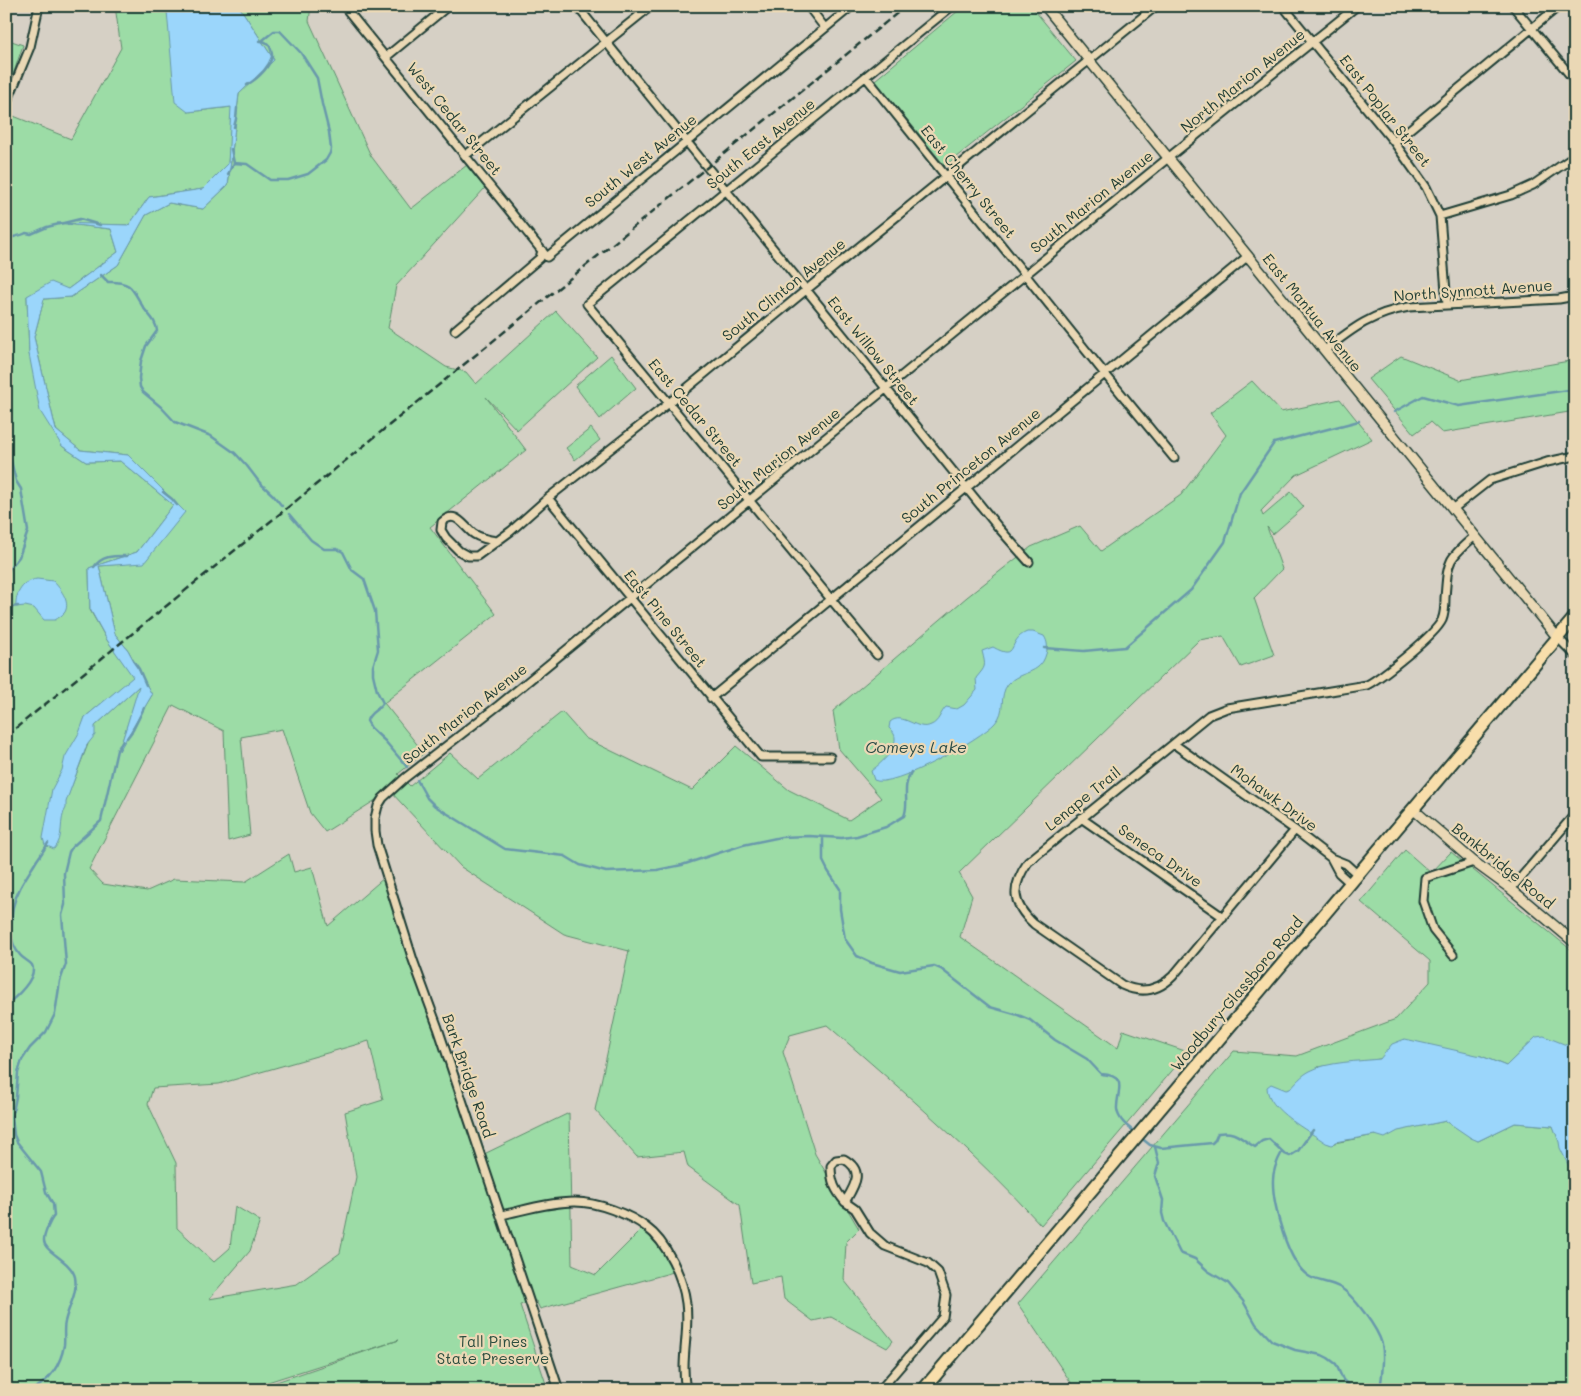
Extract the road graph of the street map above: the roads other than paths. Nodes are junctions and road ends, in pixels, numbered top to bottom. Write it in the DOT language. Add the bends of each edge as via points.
graph roads {
  1 [pos="38,6"];
  2 [pos="344,6"];
  3 [pos="448,6"];
  4 [pos="577,6"];
  5 [pos="651,6"];
  6 [pos="808,6"];
  7 [pos="852,6"];
  8 [pos="952,6"];
  9 [pos="1045,6"];
  10 [pos="1156,6"];
  11 [pos="1283,6"];
  12 [pos="1357,6"];
  13 [pos="1513,6"];
  14 [pos="1559,6"];
  15 [pos="825,28"];
  16 [pos="1531,28"];
  17 [pos="606,43"];
  18 [pos="1313,43"];
  19 [pos="386,57"];
  20 [pos="1089,60"];
  21 [pos="866,77"];
  22 [pos="1575,81"];
  23 [pos="6,105"];
  24 [pos="687,142"];
  25 [pos="1394,142"];
  26 [pos="466,155"];
  27 [pos="1575,156"];
  28 [pos="1168,158"];
  29 [pos="945,176"];
  30 [pos="726,191"];
  31 [pos="1440,216"];
  32 [pos="542,250"];
  33 [pos="1248,256"];
  34 [pos="1025,275"];
  35 [pos="806,290"];
  36 [pos="1575,296"];
  37 [pos="587,304"];
  38 [pos="1447,304"];
  39 [pos="455,330"];
  40 [pos="1325,350"];
  41 [pos="1105,374"];
  42 [pos="886,389"];
  43 [pos="669,403"];
  44 [pos="1575,456"];
  45 [pos="1174,458"];
  46 [pos="966,488"];
  47 [pos="548,498"];
  48 [pos="750,500"];
  49 [pos="1453,508"];
  50 [pos="1475,536"];
  51 [pos="497,541"];
  52 [pos="1028,562"];
  53 [pos="630,598"];
  54 [pos="832,599"];
  55 [pos="1575,617"];
  56 [pos="1557,637"];
  57 [pos="1575,654"];
  58 [pos="877,655"];
  59 [pos="711,698"];
  60 [pos="1174,744"];
  61 [pos="830,757"];
  62 [pos="405,778"];
  63 [pos="1414,810"];
  64 [pos="1575,814"];
  65 [pos="1081,818"];
  66 [pos="1296,830"];
  67 [pos="1331,858"];
  68 [pos="1474,862"];
  69 [pos="1354,879"];
  70 [pos="1511,889"];
  71 [pos="1223,916"];
  72 [pos="1575,943"];
  73 [pos="1453,955"];
  74 [pos="845,1202"];
  75 [pos="501,1215"];
  76 [pos="559,1390"];
  77 [pos="686,1390"];
  78 [pos="880,1390"];
  79 [pos="923,1390"];
  1 -- 23 [label="street" via="30,47"];
  2 -- 19 [label="street, West Cedar Street"];
  3 -- 19 [label="street"];
  4 -- 17 [label="street, East Willow Street"];
  5 -- 17 [label="street"];
  6 -- 15 [label="street"];
  7 -- 15 [label="street, South West Avenue"];
  8 -- 21 [label="street, South East Avenue"];
  9 -- 20 [label="street, East Mantua Avenue"];
  10 -- 20 [label="street, South Clinton Avenue"];
  11 -- 18 [label="street, East Poplar Street"];
  12 -- 18 [label="street, North Marion Avenue"];
  13 -- 16 [label="street"];
  14 -- 16 [label="street"];
  15 -- 24 [label="street, South West Avenue"];
  16 -- 22 [label="street"];
  16 -- 25 [label="street"];
  17 -- 24 [label="street, East Willow Street"];
  17 -- 26 [label="street"];
  18 -- 25 [label="street, East Poplar Street"];
  18 -- 28 [label="street, North Marion Avenue"];
  19 -- 26 [label="street, West Cedar Street"];
  20 -- 28 [label="street, East Mantua Avenue"];
  20 -- 29 [label="street, South Clinton Avenue"];
  21 -- 29 [label="street, East Cherry Street"];
  21 -- 30 [label="street, South East Avenue"];
  24 -- 30 [label="street, East Willow Street"];
  24 -- 32 [label="street, South West Avenue" via="547,257"];
  25 -- 31 [label="street, East Poplar Street" via="1417,172"];
  26 -- 32 [label="street, West Cedar Street"];
  27 -- 31 [label="street" via="1533,185 1511,195"];
  28 -- 33 [label="street, East Mantua Avenue"];
  28 -- 34 [label="street, South Marion Avenue"];
  29 -- 34 [label="street, East Cherry Street"];
  29 -- 35 [label="street, South Clinton Avenue"];
  30 -- 35 [label="street, East Willow Street"];
  30 -- 37 [label="street, South East Avenue"];
  31 -- 38 [label="street, East Poplar Street"];
  32 -- 39 [label="street" via="540,258"];
  33 -- 40 [label="street, East Mantua Avenue"];
  33 -- 41 [label="street, South Princeton Avenue"];
  34 -- 41 [label="street, East Cherry Street"];
  34 -- 42 [label="street, South Marion Avenue"];
  35 -- 42 [label="street, East Willow Street"];
  35 -- 43 [label="street, South Clinton Avenue"];
  36 -- 38 [label="street, North Synnott Avenue"];
  37 -- 43 [label="street, East Cedar Street"];
  38 -- 40 [label="street, North Synnott Avenue" via="1390,310 1360,324"];
  40 -- 49 [label="street, East Mantua Avenue"];
  41 -- 45 [label="street, East Cherry Street"];
  41 -- 46 [label="street, South Princeton Avenue"];
  42 -- 46 [label="street, East Willow Street"];
  42 -- 48 [label="street, South Marion Avenue"];
  43 -- 47 [label="street, South Clinton Avenue"];
  43 -- 48 [label="street, East Cedar Street"];
  44 -- 49 [label="street" via="1490,480"];
  46 -- 52 [label="street, East Willow Street"];
  46 -- 54 [label="street, South Princeton Avenue"];
  47 -- 51 [label="street, South Clinton Avenue"];
  47 -- 53 [label="street, East Pine Street"];
  48 -- 53 [label="street, South Marion Avenue"];
  48 -- 54 [label="street, East Cedar Street"];
  49 -- 50 [label="street, East Mantua Avenue"];
  50 -- 56 [label="street, East Mantua Avenue"];
  50 -- 60 [label="street, Lenape Trail" via="1448,565 1444,612 1437,627 1373,681 1217,711"];
  51 -- 51 [label="street, South Clinton Avenue" via="477,556 468,556 446,538 441,530 442,522 453,517 474,534 485,540"];
  53 -- 59 [label="street, East Pine Street"];
  53 -- 62 [label="street, South Marion Avenue"];
  54 -- 58 [label="street, East Cedar Street"];
  54 -- 59 [label="street, South Princeton Avenue"];
  55 -- 56 [label="main road, Woodbury-Glassboro Road"];
  56 -- 57 [label="street"];
  56 -- 63 [label="main road, Woodbury-Glassboro Road"];
  59 -- 61 [label="street, East Pine Street" via="761,757"];
  60 -- 65 [label="street, Lenape Trail"];
  60 -- 66 [label="street, Mohawk Drive"];
  62 -- 75 [label="street, Bark Bridge Road" via="378,806 375,818 378,845"];
  63 -- 68 [label="street, Bankbridge Road"];
  63 -- 69 [label="main road, Woodbury-Glassboro Road"];
  64 -- 70 [label="street"];
  65 -- 71 [label="street, Seneca Drive"];
  65 -- 71 [label="street, Lenape Trail" via="1028,862 1018,876 1017,903 1034,924 1106,974 1130,988 1144,991 1159,987 1173,976"];
  66 -- 67 [label="street, Mohawk Drive"];
  66 -- 71 [label="street, Lenape Trail"];
  67 -- 69 [label="street, Mohawk Drive" via="1346,864"];
  67 -- 69 [label="street" via="1339,873"];
  68 -- 70 [label="street, Bankbridge Road"];
  68 -- 73 [label="street" via="1424,878 1423,901 1432,930"];
  69 -- 79 [label="main road, Woodbury-Glassboro Road"];
  70 -- 72 [label="street, Bankbridge Road"];
  74 -- 74 [label="street" via="857,1176 852,1163 844,1159 836,1160 831,1166 831,1178 832,1185"];
  74 -- 78 [label="street" via="855,1209 870,1233 886,1246 928,1263 938,1272 946,1295 943,1317"];
  75 -- 76 [label="street, Bark Bridge Road"];
  75 -- 77 [label="street" via="577,1202 618,1212 647,1227 667,1252 681,1281 687,1315 683,1365"];
}
